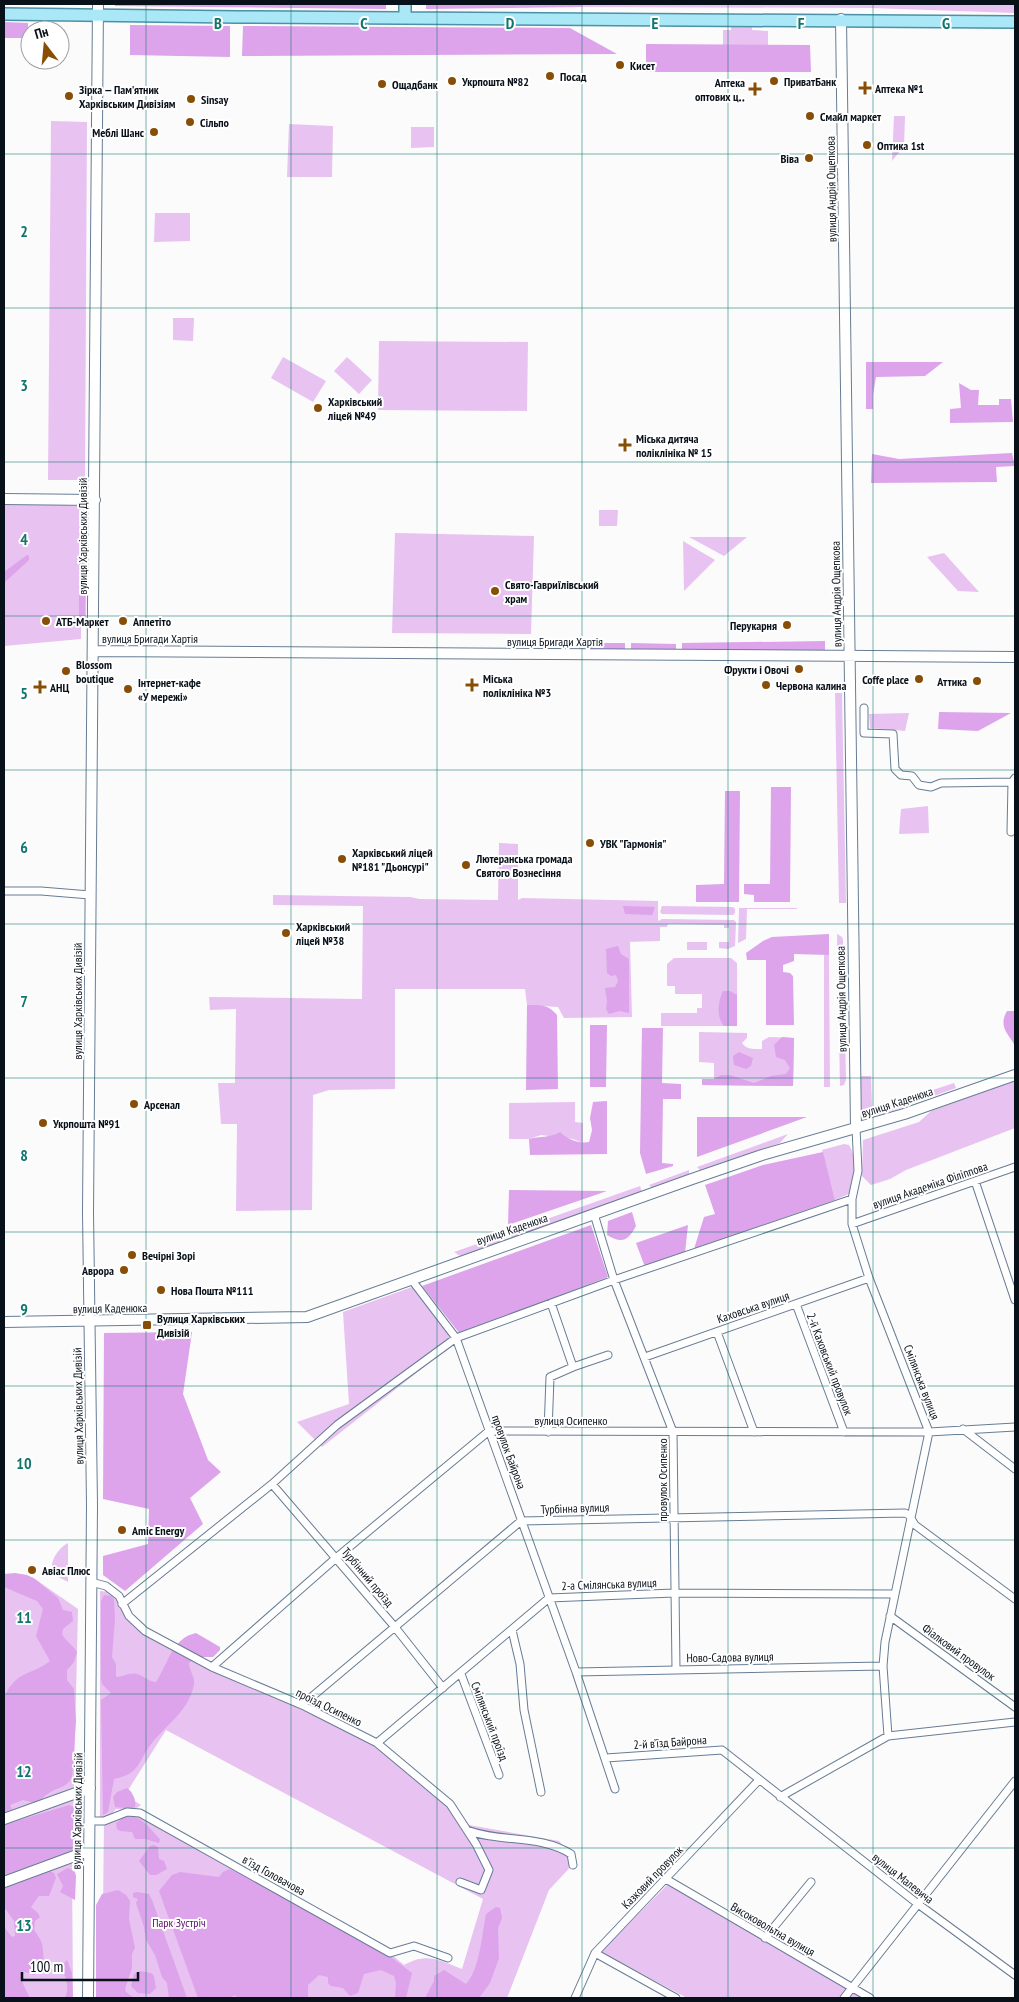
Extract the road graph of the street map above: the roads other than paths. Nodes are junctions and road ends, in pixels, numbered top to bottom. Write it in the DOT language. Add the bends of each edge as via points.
graph roads {
  1 [pos="98,4"];
  2 [pos="405,4"];
  3 [pos="4,14"];
  4 [pos="98,16"];
  5 [pos="405,18"];
  6 [pos="841,20"];
  7 [pos="1015,22"];
  8 [pos="4,499"];
  9 [pos="95,500"];
  10 [pos="94,650"];
  11 [pos="849,656"];
  12 [pos="1015,657"];
  13 [pos="864,708"];
  14 [pos="1013,780"];
  15 [pos="1011,832"];
  16 [pos="4,891"];
  17 [pos="90,895"];
  18 [pos="1015,1075"];
  19 [pos="856,1128"];
  20 [pos="1015,1167"];
  21 [pos="975,1181"];
  22 [pos="852,1199"];
  23 [pos="594,1214"];
  24 [pos="852,1224"];
  25 [pos="869,1278"];
  26 [pos="411,1279"];
  27 [pos="614,1280"];
  28 [pos="1015,1300"];
  29 [pos="551,1303"];
  30 [pos="796,1304"];
  31 [pos="89,1321"];
  32 [pos="4,1322"];
  33 [pos="717,1332"];
  34 [pos="456,1338"];
  35 [pos="608,1355"];
  36 [pos="645,1358"];
  37 [pos="573,1367"];
  38 [pos="1015,1427"];
  39 [pos="963,1429"];
  40 [pos="489,1431"];
  41 [pos="548,1432"];
  42 [pos="673,1432"];
  43 [pos="754,1432"];
  44 [pos="844,1432"];
  45 [pos="929,1432"];
  46 [pos="1015,1469"];
  47 [pos="272,1484"];
  48 [pos="673,1517"];
  49 [pos="521,1521"];
  50 [pos="911,1521"];
  51 [pos="336,1558"];
  52 [pos="91,1582"];
  53 [pos="674,1593"];
  54 [pos="894,1594"];
  55 [pos="549,1598"];
  56 [pos="1015,1599"];
  57 [pos="122,1604"];
  58 [pos="890,1616"];
  59 [pos="394,1626"];
  60 [pos="512,1630"];
  61 [pos="883,1666"];
  62 [pos="212,1667"];
  63 [pos="676,1669"];
  64 [pos="576,1672"];
  65 [pos="461,1674"];
  66 [pos="443,1688"];
  67 [pos="302,1705"];
  68 [pos="1015,1707"];
  69 [pos="1015,1722"];
  70 [pos="888,1736"];
  71 [pos="378,1743"];
  72 [pos="606,1758"];
  73 [pos="499,1775"];
  74 [pos="759,1780"];
  75 [pos="1015,1782"];
  76 [pos="90,1788"];
  77 [pos="616,1789"];
  78 [pos="541,1792"];
  79 [pos="780,1796"];
  80 [pos="4,1819"];
  81 [pos="89,1821"];
  82 [pos="466,1830"];
  83 [pos="88,1851"];
  84 [pos="574,1865"];
  85 [pos="666,1879"];
  86 [pos="4,1882"];
  87 [pos="460,1882"];
  88 [pos="811,1882"];
  89 [pos="918,1904"];
  90 [pos="766,1938"];
  91 [pos="595,1953"];
  92 [pos="448,1958"];
  93 [pos="1015,1975"];
  94 [pos="851,1988"];
  95 [pos="88,1998"];
  96 [pos="575,1998"];
  97 [pos="676,1998"];
  98 [pos="844,1998"];
  99 [pos="870,1998"];
  1 -- 4 [label="street, вулиця Харківських Дивізій"];
  2 -- 5 [label="main road"];
  3 -- 4 [label="main road"];
  4 -- 5 [label="main road"];
  4 -- 9 [label="street, вулиця Харківських Дивізій"];
  5 -- 6 [label="main road"];
  6 -- 7 [label="main road"];
  6 -- 11 [label="street, вулиця Андрія Ощепкова"];
  8 -- 9 [label="street"];
  9 -- 10 [label="street, вулиця Харківських Дивізій"];
  10 -- 11 [label="street, вулиця Бригади Хартія"];
  10 -- 17 [label="street, вулиця Харківських Дивізій"];
  11 -- 12 [label="street, вулиця Бригади Хартія"];
  11 -- 19 [label="street, вулиця Андрія Ощепкова"];
  13 -- 14 [label="street" via="864,733 894,734 896,768 901,775 912,776 919,785"];
  14 -- 15 [label="street"];
  16 -- 17 [label="street"];
  17 -- 31 [label="street, вулиця Харківських Дивізій"];
  18 -- 19 [label="street, вулиця Каденюка"];
  19 -- 22 [label="street, Смілянська вулиця" via="858,1171"];
  19 -- 23 [label="street, вулиця Каденюка" via="762,1155"];
  20 -- 21 [label="street, вулиця Академіка Філіппова"];
  21 -- 24 [label="street, вулиця Академіка Філіппова"];
  21 -- 28 [label="street"];
  22 -- 24 [label="street, Смілянська вулиця"];
  22 -- 27 [label="street"];
  23 -- 26 [label="street, вулиця Каденюка"];
  23 -- 27 [label="street, провулок Осипенко"];
  24 -- 25 [label="street, Смілянська вулиця"];
  25 -- 30 [label="street, Каховська вулиця"];
  25 -- 45 [label="street, Смілянська вулиця"];
  26 -- 31 [label="street, вулиця Каденюка" via="306,1317"];
  26 -- 34 [label="street, провулок Байрона"];
  27 -- 29 [label="street"];
  27 -- 36 [label="street, провулок Осипенко"];
  29 -- 34 [label="street"];
  29 -- 37 [label="street"];
  30 -- 33 [label="street, Каховська вулиця"];
  30 -- 44 [label="street, 2-й Каховський провулок"];
  31 -- 32 [label="street, вулиця Каденюка"];
  31 -- 52 [label="street, вулиця Харківських Дивізій"];
  33 -- 36 [label="street, Каховська вулиця"];
  33 -- 43 [label="street"];
  34 -- 40 [label="street, провулок Байрона"];
  34 -- 47 [label="street" via="336,1426"];
  35 -- 37 [label="street"];
  36 -- 42 [label="street, провулок Осипенко"];
  37 -- 41 [label="street" via="550,1377"];
  38 -- 39 [label="street, вулиця Осипенко"];
  39 -- 45 [label="street, вулиця Осипенко"];
  39 -- 46 [label="street"];
  40 -- 41 [label="street, вулиця Осипенко"];
  40 -- 49 [label="street, провулок Байрона"];
  40 -- 51 [label="street"];
  41 -- 42 [label="street, вулиця Осипенко"];
  42 -- 43 [label="street, вулиця Осипенко"];
  42 -- 48 [label="street, провулок Осипенко"];
  43 -- 44 [label="street, вулиця Осипенко"];
  44 -- 45 [label="street, вулиця Осипенко"];
  45 -- 50 [label="street, Смілянська вулиця"];
  47 -- 51 [label="street, Турбінний проїзд"];
  47 -- 57 [label="street"];
  48 -- 49 [label="street, Турбінна вулиця"];
  48 -- 50 [label="street, Турбінна вулиця" via="905,1513"];
  48 -- 53 [label="street, провулок Осипенко"];
  49 -- 55 [label="street, провулок Байрона"];
  49 -- 59 [label="street"];
  50 -- 54 [label="street, Смілянська вулиця"];
  50 -- 56 [label="street"];
  51 -- 59 [label="street, Турбінний проїзд"];
  51 -- 62 [label="street"];
  52 -- 57 [label="street, проїзд Осипенко" via="106,1586 119,1596"];
  52 -- 76 [label="street, вулиця Харківських Дивізій"];
  53 -- 54 [label="street, 2-а Смілянська вулиця"];
  53 -- 55 [label="street, 2-а Смілянська вулиця"];
  53 -- 63 [label="street, провулок Осипенко"];
  54 -- 58 [label="street, Смілянська вулиця"];
  55 -- 60 [label="street, 2-а Смілянська вулиця"];
  55 -- 64 [label="street, провулок Байрона"];
  57 -- 62 [label="street, проїзд Осипенко" via="145,1631"];
  58 -- 61 [label="street, Смілянська вулиця"];
  58 -- 68 [label="street, Фіалковий провулок"];
  59 -- 66 [label="street, Турбінний проїзд"];
  59 -- 67 [label="street"];
  60 -- 65 [label="street, 2-а Смілянська вулиця"];
  60 -- 78 [label="street"];
  61 -- 63 [label="street, Ново-Садова вулиця"];
  61 -- 70 [label="street, Смілянська вулиця"];
  62 -- 67 [label="street, проїзд Осипенко"];
  63 -- 64 [label="street, Ново-Садова вулиця"];
  64 -- 72 [label="street, провулок Байрона"];
  65 -- 66 [label="street, 2-а Смілянська вулиця"];
  65 -- 73 [label="street, Смілянський проїзд"];
  66 -- 71 [label="street, 2-а Смілянська вулиця"];
  67 -- 71 [label="street, проїзд Осипенко"];
  69 -- 70 [label="street"];
  70 -- 79 [label="street"];
  71 -- 82 [label="street, проїзд Осипенко" via="450,1804"];
  72 -- 74 [label="street, 2-й в’їзд Байрона" via="722,1750"];
  72 -- 77 [label="street, провулок Байрона"];
  74 -- 79 [label="street, 2-й в’їзд Байрона"];
  74 -- 85 [label="street, Казковий провулок"];
  75 -- 89 [label="street"];
  76 -- 80 [label="street"];
  76 -- 81 [label="street, вулиця Харківських Дивізій"];
  79 -- 89 [label="street, вулиця Малевича"];
  81 -- 83 [label="street, вулиця Харківських Дивізій"];
  81 -- 92 [label="street, в'їзд Головачова" via="104,1822 127,1812 140,1813 390,1953 414,1946"];
  82 -- 84 [label="street" via="561,1847 571,1854"];
  82 -- 87 [label="street, проїзд Осипенко" via="489,1870 481,1890"];
  83 -- 86 [label="street"];
  83 -- 95 [label="street, вулиця Харківських Дивізій"];
  85 -- 90 [label="street, Високовольтна вулиця"];
  85 -- 91 [label="street, Казковий провулок"];
  88 -- 90 [label="street"];
  89 -- 93 [label="street, вулиця Малевича"];
  89 -- 94 [label="street"];
  90 -- 94 [label="street, Високовольтна вулиця"];
  91 -- 96 [label="street, Казковий провулок"];
  91 -- 97 [label="street"];
  94 -- 98 [label="street"];
  94 -- 99 [label="street, Високовольтна вулиця"];
}
